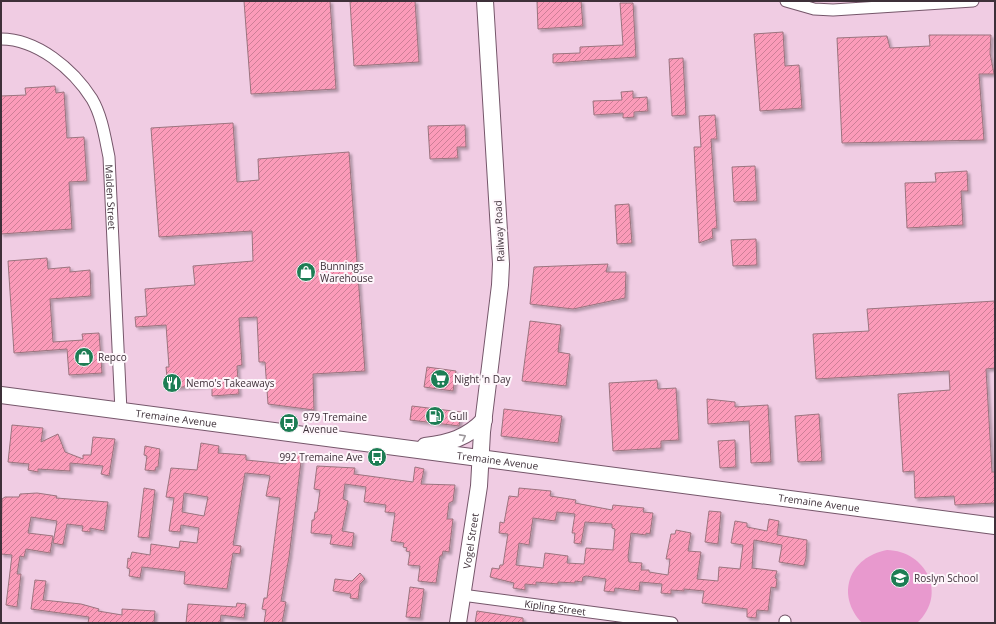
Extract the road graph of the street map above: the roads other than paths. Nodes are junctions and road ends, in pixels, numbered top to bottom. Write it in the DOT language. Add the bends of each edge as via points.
graph roads {
  1 [pos="485,1"];
  2 [pos="786,1"];
  3 [pos="973,1"];
  4 [pos="1,39"];
  5 [pos="1,395"];
  6 [pos="121,411"];
  7 [pos="484,420"];
  8 [pos="411,449"];
  9 [pos="481,460"];
  10 [pos="995,526"];
  11 [pos="462,596"];
  12 [pos="458,623"];
  13 [pos="672,623"];
  1 -- 7 [label="main road, Railway Road" via="501,264 500,303"];
  2 -- 3 [label="street" via="814,9 833,10"];
  4 -- 6 [label="street, Malden Street" via="14,39 43,51 69,71 92,99 103,129 109,157"];
  5 -- 6 [label="main road, Tremaine Avenue"];
  6 -- 8 [label="main road, Tremaine Avenue"];
  8 -- 7 [label="main road, one-way" via="457,440"];
  7 -- 9 [label="main road, Railway Road"];
  8 -- 9 [label="main road, Tremaine Avenue"];
  9 -- 10 [label="main road, Tremaine Avenue"];
  9 -- 11 [label="main road, Vogel Street"];
  11 -- 12 [label="main road, Vogel Street"];
  11 -- 13 [label="street, Kipling Street"];
}
